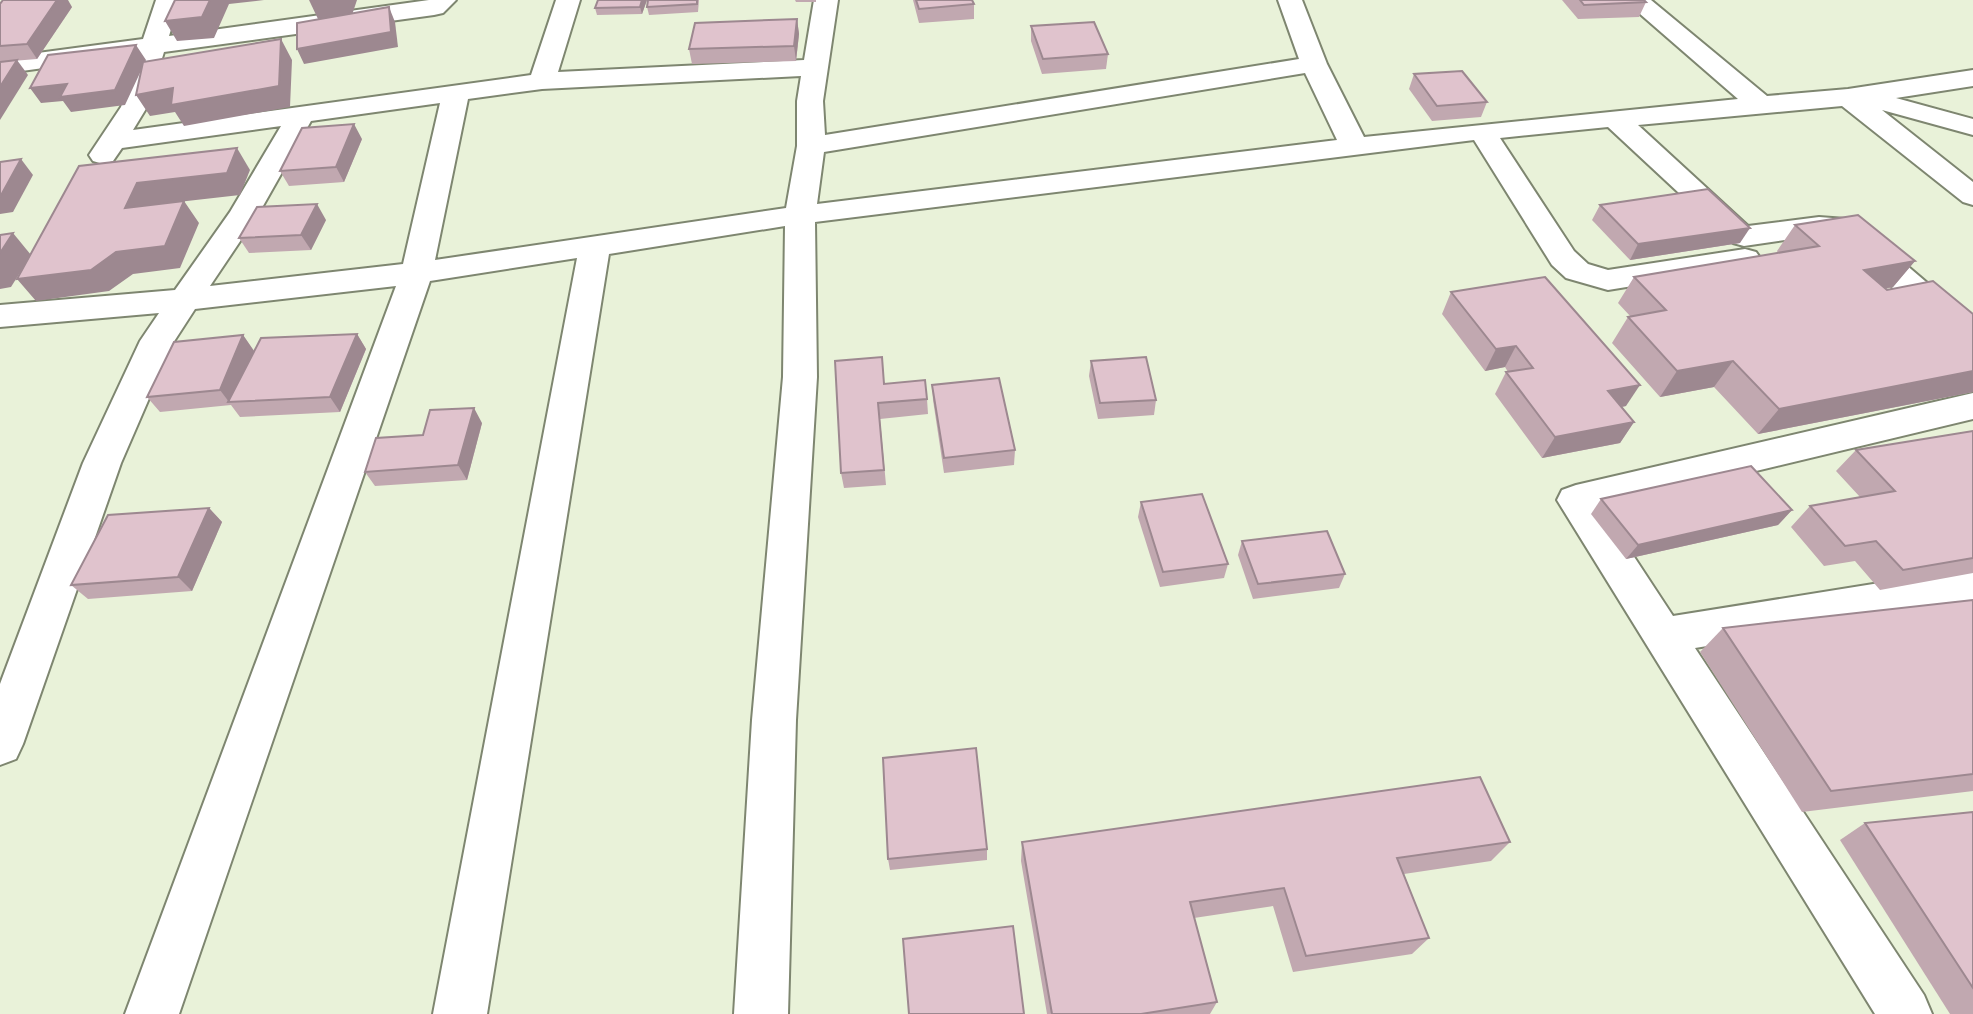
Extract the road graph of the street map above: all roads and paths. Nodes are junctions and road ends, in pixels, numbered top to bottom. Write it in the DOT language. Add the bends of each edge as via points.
graph roads {
  1 [pos="168,0"];
  2 [pos="444,0"];
  3 [pos="568,0"];
  4 [pos="827,0"];
  5 [pos="1290,0"];
  6 [pos="1636,0"];
  7 [pos="154,47"];
  8 [pos="1314,64"];
  9 [pos="0,66"];
  10 [pos="816,67"];
  11 [pos="1973,78"];
  12 [pos="542,81"];
  13 [pos="456,93"];
  14 [pos="1853,97"];
  15 [pos="1761,105"];
  16 [pos="302,114"];
  17 [pos="1614,118"];
  18 [pos="1973,127"];
  19 [pos="1482,131"];
  20 [pos="112,141"];
  21 [pos="811,146"];
  22 [pos="1354,146"];
  23 [pos="90,176"];
  24 [pos="1973,196"];
  25 [pos="800,215"];
  26 [pos="1744,236"];
  27 [pos="595,246"];
  28 [pos="417,273"];
  29 [pos="184,300"];
  30 [pos="5,308"];
  31 [pos="1973,340"];
  32 [pos="1965,417"];
  33 [pos="1973,586"];
  34 [pos="1661,636"];
  35 [pos="0,744"];
  36 [pos="152,1014"];
  37 [pos="460,1014"];
  38 [pos="761,1014"];
  39 [pos="1905,1014"];
  1 -- 7 [label="street"];
  2 -- 7 [label="street" via="434,8"];
  3 -- 12 [label="street"];
  4 -- 10 [label="street"];
  5 -- 8 [label="street"];
  6 -- 15 [label="street"];
  7 -- 9 [label="street"];
  7 -- 20 [label="street" via="134,107"];
  8 -- 21 [label="street"];
  8 -- 22 [label="street"];
  10 -- 12 [label="street"];
  10 -- 21 [label="street" via="810,101"];
  11 -- 14 [label="street"];
  12 -- 13 [label="street"];
  13 -- 16 [label="street"];
  13 -- 28 [label="street"];
  14 -- 15 [label="street"];
  14 -- 18 [label="street"];
  14 -- 24 [label="street"];
  15 -- 17 [label="street"];
  16 -- 20 [label="street"];
  16 -- 29 [label="street" via="244,213"];
  17 -- 19 [label="street"];
  17 -- 26 [label="street"];
  19 -- 22 [label="street"];
  19 -- 26 [label="street" via="1563,258 1577,271 1608,280 1765,256"];
  20 -- 23 [label="street"];
  21 -- 25 [label="street"];
  22 -- 25 [label="street"];
  25 -- 27 [label="street"];
  25 -- 38 [label="street" via="800,377 774,720"];
  26 -- 31 [label="street" via="1835,226 1853,236"];
  27 -- 28 [label="street"];
  27 -- 37 [label="street"];
  28 -- 29 [label="street"];
  28 -- 36 [label="street"];
  29 -- 30 [label="street"];
  29 -- 35 [label="street" via="157,341 102,463"];
  32 -- 34 [label="street" via="1576,500"];
  33 -- 34 [label="street"];
  34 -- 39 [label="street"];
}
